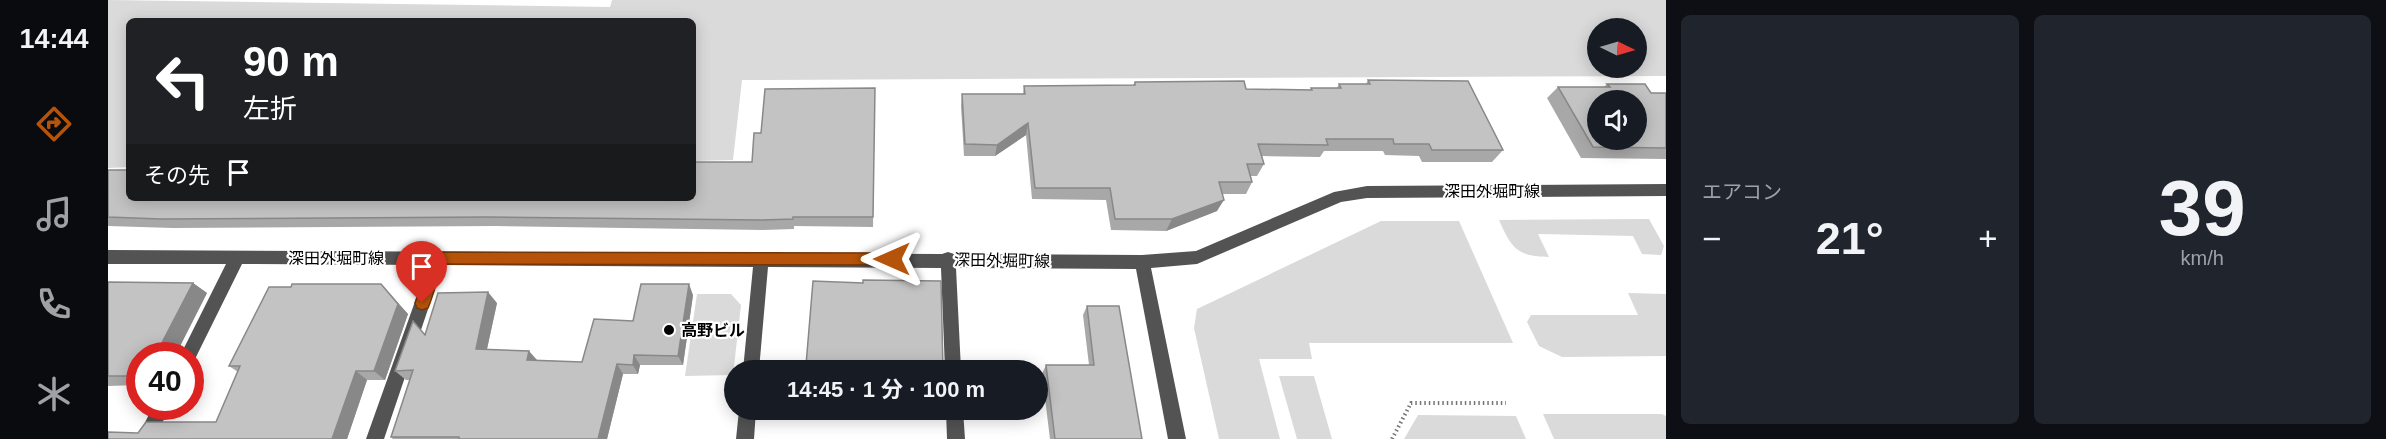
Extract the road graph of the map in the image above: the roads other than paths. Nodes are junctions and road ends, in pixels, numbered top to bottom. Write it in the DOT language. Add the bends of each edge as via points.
graph roads {
  1 [pos="1666,190"];
  2 [pos="108,257"];
  3 [pos="237,258"];
  4 [pos="438,258"];
  5 [pos="761,259"];
  6 [pos="948,259"];
  7 [pos="1142,262"];
  8 [pos="195,342"];
  9 [pos="752,360"];
  10 [pos="953,360"];
  11 [pos="155,420"];
  12 [pos="747,420"];
  13 [pos="955,420"];
  14 [pos="146,439"];
  15 [pos="375,439"];
  16 [pos="745,439"];
  17 [pos="956,439"];
  18 [pos="1177,439"];
  1 -- 7 [label="street, 深田外堀町線" via="1367,192 1339,196 1197,257"];
  2 -- 3 [label="street, 深田外堀町線"];
  3 -- 4 [label="street, 深田外堀町線"];
  3 -- 8 [label="street"];
  4 -- 5 [label="street, 深田外堀町線"];
  4 -- 15 [label="street"];
  5 -- 6 [label="street, 深田外堀町線"];
  5 -- 9 [label="street"];
  6 -- 7 [label="street, 深田外堀町線"];
  6 -- 10 [label="street"];
  7 -- 18 [label="street"];
  11 -- 14 [label="street"];
  12 -- 16 [label="street"];
  13 -- 17 [label="street"];
}
